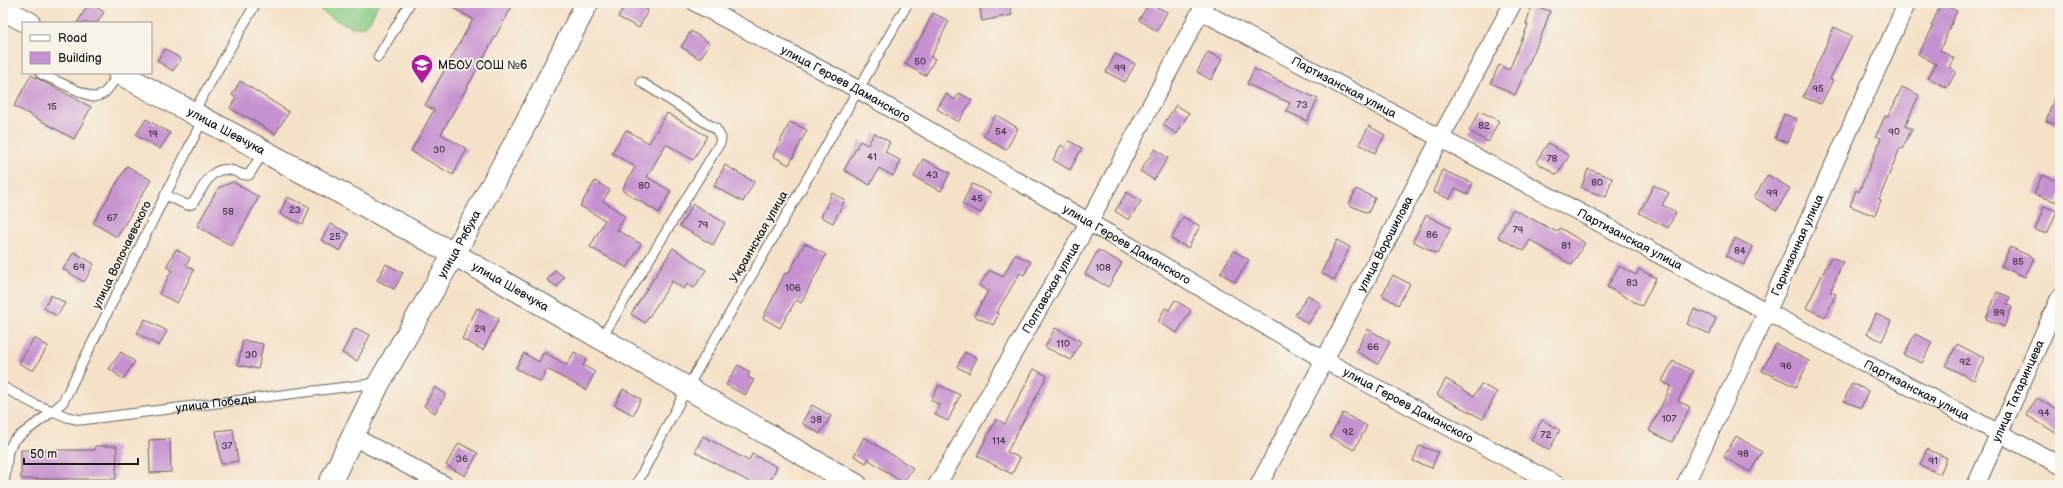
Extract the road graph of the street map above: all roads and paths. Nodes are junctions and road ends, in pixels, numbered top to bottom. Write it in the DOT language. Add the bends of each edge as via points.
graph roads {
  1 [pos="256,3"];
  2 [pos="410,3"];
  3 [pos="587,3"];
  4 [pos="696,3"];
  5 [pos="908,3"];
  6 [pos="1513,3"];
  7 [pos="1907,3"];
  8 [pos="1203,7"];
  9 [pos="3,9"];
  10 [pos="27,22"];
  11 [pos="378,57"];
  12 [pos="41,74"];
  13 [pos="118,74"];
  14 [pos="121,74"];
  15 [pos="641,82"];
  16 [pos="857,89"];
  17 [pos="198,116"];
  18 [pos="1441,137"];
  19 [pos="264,151"];
  20 [pos="165,195"];
  21 [pos="1089,222"];
  22 [pos="454,254"];
  23 [pos="2060,296"];
  24 [pos="1767,312"];
  25 [pos="601,339"];
  26 [pos="1324,360"];
  27 [pos="379,383"];
  28 [pos="3,387"];
  29 [pos="687,388"];
  30 [pos="53,411"];
  31 [pos="2000,434"];
  32 [pos="354,437"];
  33 [pos="2060,465"];
  34 [pos="4,485"];
  35 [pos="329,485"];
  36 [pos="445,485"];
  37 [pos="636,485"];
  38 [pos="856,485"];
  39 [pos="937,485"];
  40 [pos="1259,485"];
  41 [pos="1557,485"];
  42 [pos="1685,485"];
  43 [pos="1976,485"];
  1 -- 17 [label="lane, улица Волочаевского"];
  2 -- 11 [label="lane"];
  3 -- 22 [label="street, улица Рябуха" via="527,121"];
  4 -- 16 [label="street, улица Героев Даманского"];
  5 -- 16 [label="lane, Украинская улица"];
  6 -- 18 [label="street, улица Ворошилова"];
  7 -- 24 [label="street, Гарнизонная улица"];
  8 -- 18 [label="street, Партизанская улица"];
  8 -- 21 [label="street, Полтавская улица"];
  9 -- 10 [label="street"];
  12 -- 13 [label="lane" via="92,97 106,92"];
  14 -- 17 [label="street, улица Шевчука"];
  15 -- 25 [label="lane" via="716,129 721,138"];
  16 -- 21 [label="street, улица Героев Даманского"];
  16 -- 29 [label="lane, Украинская улица"];
  17 -- 19 [label="street, улица Шевчука"];
  17 -- 20 [label="lane, улица Волочаевского"];
  18 -- 24 [label="street, Партизанская улица"];
  18 -- 26 [label="street, улица Ворошилова"];
  19 -- 20 [label="lane" via="249,176 232,170 222,169 215,172 192,204 187,205"];
  19 -- 22 [label="street, улица Шевчука"];
  20 -- 30 [label="lane, улица Волочаевского" via="63,402"];
  21 -- 26 [label="street, улица Героев Даманского"];
  21 -- 39 [label="street, Полтавская улица"];
  22 -- 25 [label="street, улица Шевчука"];
  22 -- 27 [label="street, улица Рябуха"];
  23 -- 31 [label="street, улица Татаринцева"];
  24 -- 31 [label="street, Партизанская улица"];
  24 -- 42 [label="street, Гарнизонная улица"];
  25 -- 29 [label="street, улица Шевчука"];
  26 -- 40 [label="street, улица Ворошилова"];
  26 -- 41 [label="street, улица Героев Даманского"];
  27 -- 30 [label="lane, улица Победы" via="81,420"];
  27 -- 32 [label="street, улица Рябуха"];
  28 -- 30 [label="lane, улица Победы"];
  29 -- 37 [label="lane, Украинская улица"];
  29 -- 38 [label="street, улица Шевчука"];
  30 -- 34 [label="lane" via="14,440 8,451"];
  31 -- 33 [label="street, Партизанская улица"];
  31 -- 43 [label="street, улица Татаринцева"];
  32 -- 35 [label="street, улица Рябуха"];
  32 -- 36 [label="street"];
}
